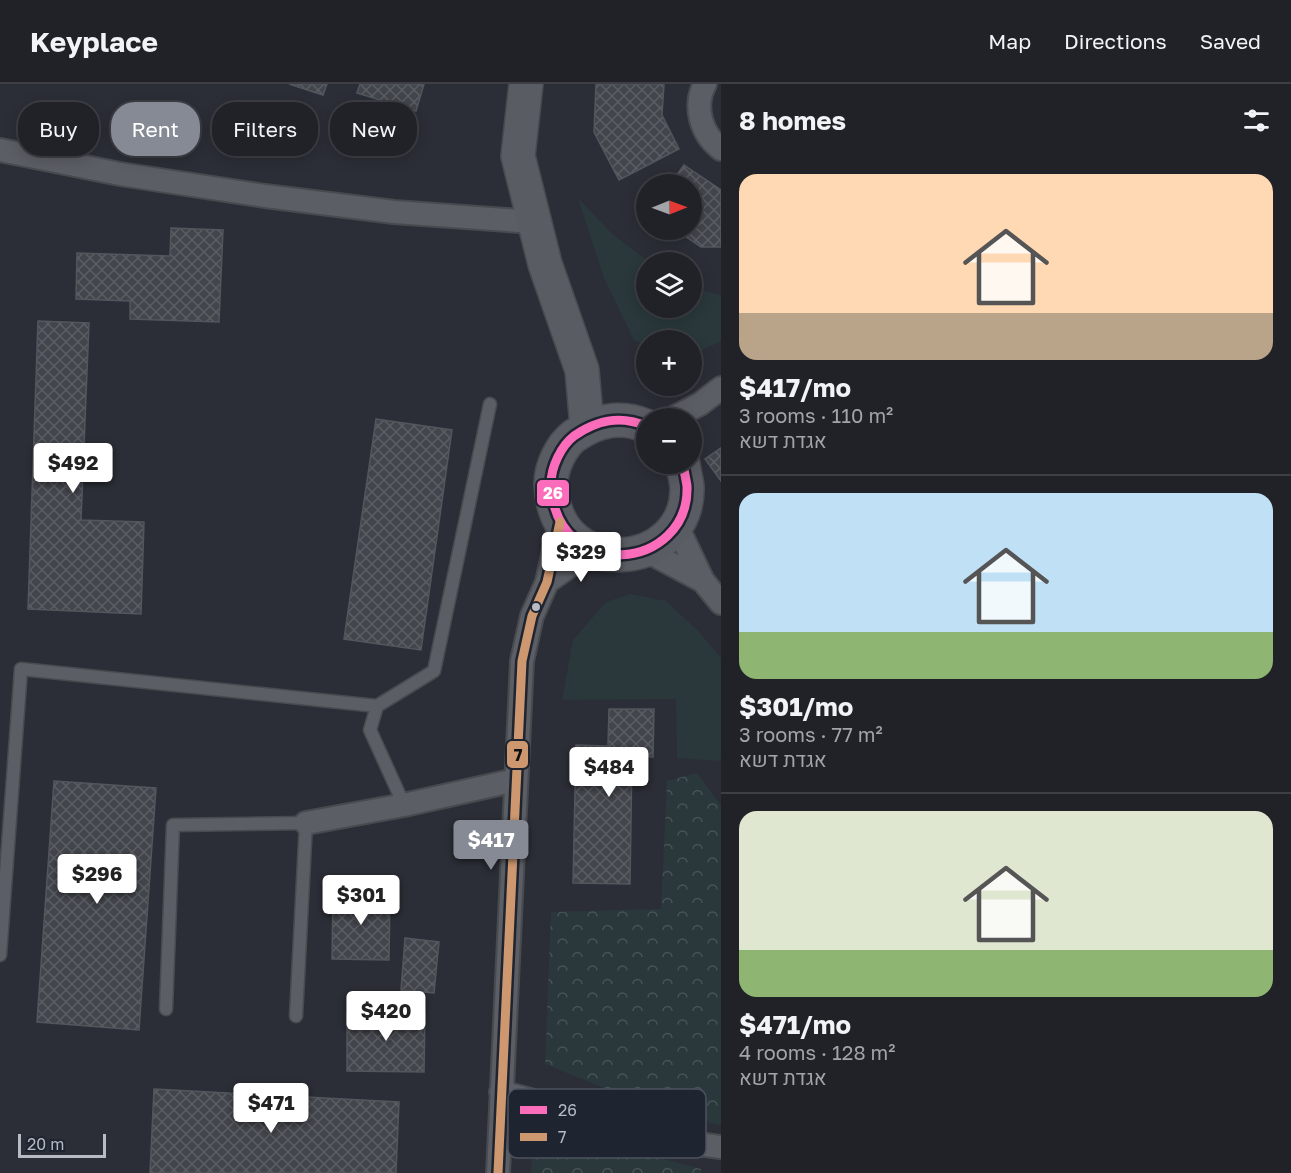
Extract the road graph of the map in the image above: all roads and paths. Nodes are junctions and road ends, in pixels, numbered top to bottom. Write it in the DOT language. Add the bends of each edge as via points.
graph roads {
  1 [pos="526,84"];
  2 [pos="705,84"];
  3 [pos="721,149"];
  4 [pos="0,150"];
  5 [pos="534,222"];
  6 [pos="582,370"];
  7 [pos="721,388"];
  8 [pos="490,404"];
  9 [pos="698,408"];
  10 [pos="633,423"];
  11 [pos="587,427"];
  12 [pos="685,474"];
  13 [pos="560,522"];
  14 [pos="676,524"];
  15 [pos="592,550"];
  16 [pos="645,550"];
  17 [pos="703,581"];
  18 [pos="547,582"];
  19 [pos="721,603"];
  20 [pos="377,706"];
  21 [pos="516,780"];
  22 [pos="404,805"];
  23 [pos="306,823"];
  24 [pos="0,956"];
  25 [pos="166,1009"];
  26 [pos="296,1017"];
  27 [pos="501,1092"];
  28 [pos="508,1094"];
  29 [pos="706,1145"];
  30 [pos="721,1147"];
  31 [pos="498,1173"];
  1 -- 5 [label="street" via="518,156"];
  2 -- 3 [label="street" via="699,103 701,120 707,135"];
  4 -- 5 [label="street" via="120,174 265,196 394,212"];
  5 -- 6 [label="street"];
  6 -- 10 [label="street"];
  6 -- 11 [label="street"];
  7 -- 9 [label="street"];
  8 -- 20 [label="lane" via="434,671"];
  10 -- 11 [label="street" via="609,420"];
  11 -- 13 [label="street" via="570,440 557,458 551,479 552,501"];
  12 -- 14 [label="street" via="687,487"];
  13 -- 15 [label="street" via="573,538"];
  13 -- 18 [label="street"];
  14 -- 16 [label="street"];
  14 -- 17 [label="street"];
  15 -- 16 [label="street" via="613,556"];
  15 -- 18 [label="street"];
  16 -- 17 [label="street"];
  17 -- 19 [label="street"];
  18 -- 21 [label="street" via="532,616 522,661"];
  20 -- 22 [label="lane" via="370,730"];
  20 -- 24 [label="lane" via="21,669"];
  21 -- 22 [label="street"];
  21 -- 27 [label="street"];
  22 -- 23 [label="street"];
  23 -- 25 [label="lane" via="173,825"];
  23 -- 26 [label="lane"];
  27 -- 28 [label="street"];
  27 -- 31 [label="street"];
  29 -- 30 [label="street"];
}
